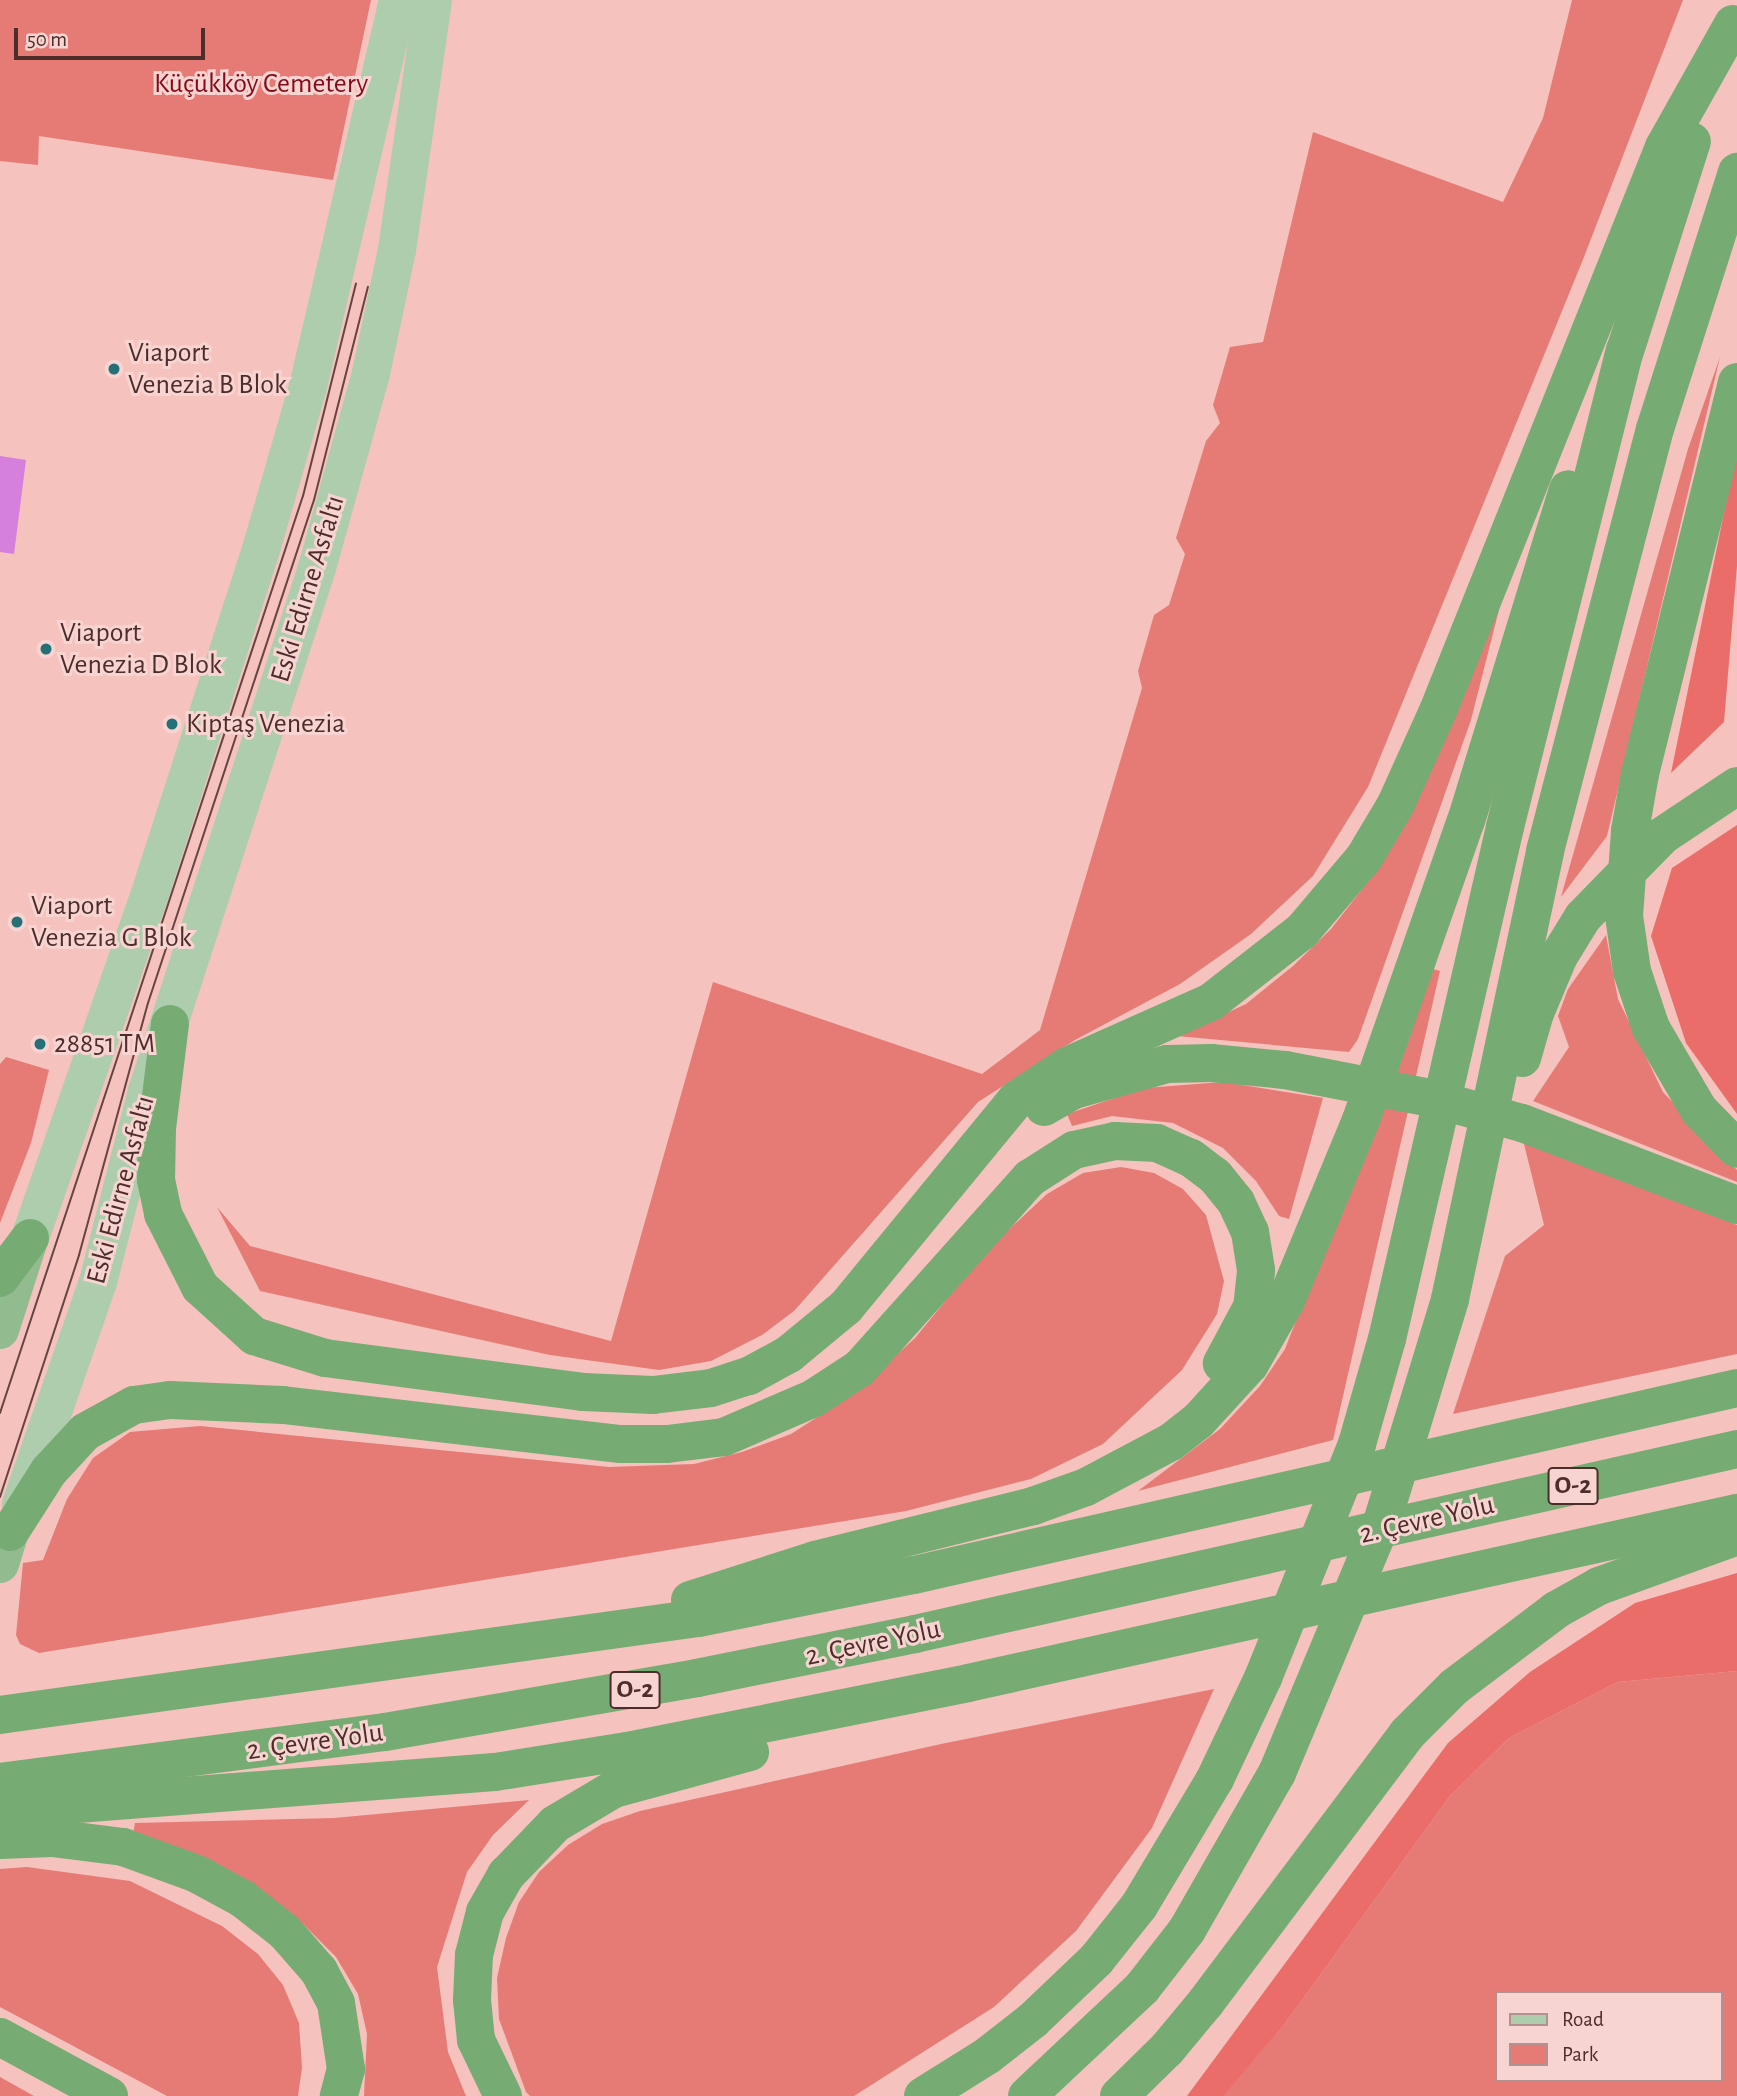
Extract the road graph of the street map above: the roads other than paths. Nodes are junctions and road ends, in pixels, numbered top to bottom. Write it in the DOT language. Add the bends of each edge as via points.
graph roads {
  1 [pos="398,0"];
  2 [pos="433,0"];
  3 [pos="1735,18"];
  4 [pos="383,64"];
  5 [pos="415,131"];
  6 [pos="1737,172"];
  7 [pos="342,237"];
  8 [pos="397,250"];
  9 [pos="1625,351"];
  10 [pos="1737,382"];
  11 [pos="1737,786"];
  12 [pos="170,1024"];
  13 [pos="1737,1149"];
  14 [pos="959,1166"];
  15 [pos="1478,1185"];
  16 [pos="1737,1205"];
  17 [pos="30,1238"];
  18 [pos="0,1278"];
  19 [pos="0,1330"];
  20 [pos="1737,1388"];
  21 [pos="1737,1449"];
  22 [pos="1131,1462"];
  23 [pos="1737,1513"];
  24 [pos="1737,1536"];
  25 [pos="5,1548"];
  26 [pos="648,1622"];
  27 [pos="968,1683"];
  28 [pos="0,1715"];
  29 [pos="0,1782"];
  30 [pos="0,1811"];
  31 [pos="0,1840"];
  32 [pos="0,2037"];
  33 [pos="1028,2093"];
  34 [pos="109,2096"];
  35 [pos="339,2096"];
  36 [pos="503,2096"];
  37 [pos="923,2096"];
  38 [pos="1119,2096"];
  1 -- 4 [label="main road, Eski Edirne Asfaltı"];
  2 -- 5 [label="main road, Eski Edirne Asfaltı"];
  3 -- 9 [label="highway"];
  3 -- 14 [label="highway" via="1664,147 1438,711 1396,804 1364,858 1302,931 1257,969 1211,1002 1067,1066 1016,1100"];
  4 -- 5 [label="main road" via="389,82 383,125 395,135"];
  4 -- 7 [label="main road, Eski Edirne Asfaltı"];
  5 -- 8 [label="main road, Eski Edirne Asfaltı"];
  6 -- 15 [label="highway" via="1655,429 1545,851 1502,1045"];
  7 -- 8 [label="main road" via="377,233"];
  7 -- 17 [label="main road, Eski Edirne Asfaltı" via="308,387 233,642"];
  8 -- 12 [label="main road, Eski Edirne Asfaltı" via="371,373 317,568"];
  9 -- 22 [label="highway" via="1584,443 1550,541 1466,821 1361,1120 1286,1301 1250,1364 1198,1421"];
  9 -- 37 [label="highway" via="1502,840 1387,1339 1357,1444 1264,1678 1178,1848 1096,1960 1024,2027"];
  10 -- 13 [label="highway" via="1640,774 1630,831 1624,916 1632,971 1651,1028 1699,1110"];
  11 -- 15 [label="highway" via="1662,836 1583,917 1559,956 1535,1013 1510,1100"];
  12 -- 14 [label="highway" via="157,1129 156,1180 172,1237 200,1287 229,1318 254,1336 325,1358 583,1392 653,1395 711,1388 749,1376 822,1330"];
  12 -- 25 [label="main road, Eski Edirne Asfaltı" via="147,1091 98,1282"];
  14 -- 16 [label="highway" via="1074,1090 1167,1064 1285,1070 1431,1098 1522,1123"];
  15 -- 33 [label="highway" via="1450,1299 1382,1522 1277,1773 1187,1930 1142,1988"];
  17 -- 18 [label="highway"];
  17 -- 19 [label="highway, Eski Edirne Asfaltı"];
  20 -- 26 [label="highway, 2. Çevre Yolu / O-2" via="914,1575 698,1618"];
  21 -- 29 [label="highway, 2. Çevre Yolu / O-2" via="915,1634 629,1691 385,1732"];
  22 -- 25 [label="highway" via="1209,1382 1228,1354 1252,1307 1256,1271 1250,1232 1236,1202 1215,1176 1191,1158 1157,1143 1115,1141 1074,1150 1030,1178 860,1368 814,1398 724,1437 621,1444 283,1405 170,1400 134,1405 85,1432 49,1471"];
  22 -- 26 [label="highway" via="1086,1487 1033,1506 706,1592"];
  23 -- 27 [label="highway"];
  24 -- 38 [label="highway" via="1599,1586 1556,1609 1454,1687 1407,1734 1198,2012"];
  26 -- 28 [label="highway, 2. Çevre Yolu / O-2" via="269,1681"];
  27 -- 30 [label="highway" via="628,1751 495,1772"];
  27 -- 36 [label="highway" via="918,1708 614,1789 555,1824 506,1875 485,1912 474,1955 476,2040"];
  31 -- 35 [label="highway" via="66,1839 123,1847 197,1874 243,1899 285,1932 319,1971 335,2003 344,2034 346,2069"];
  32 -- 34 [label="highway"];
}
